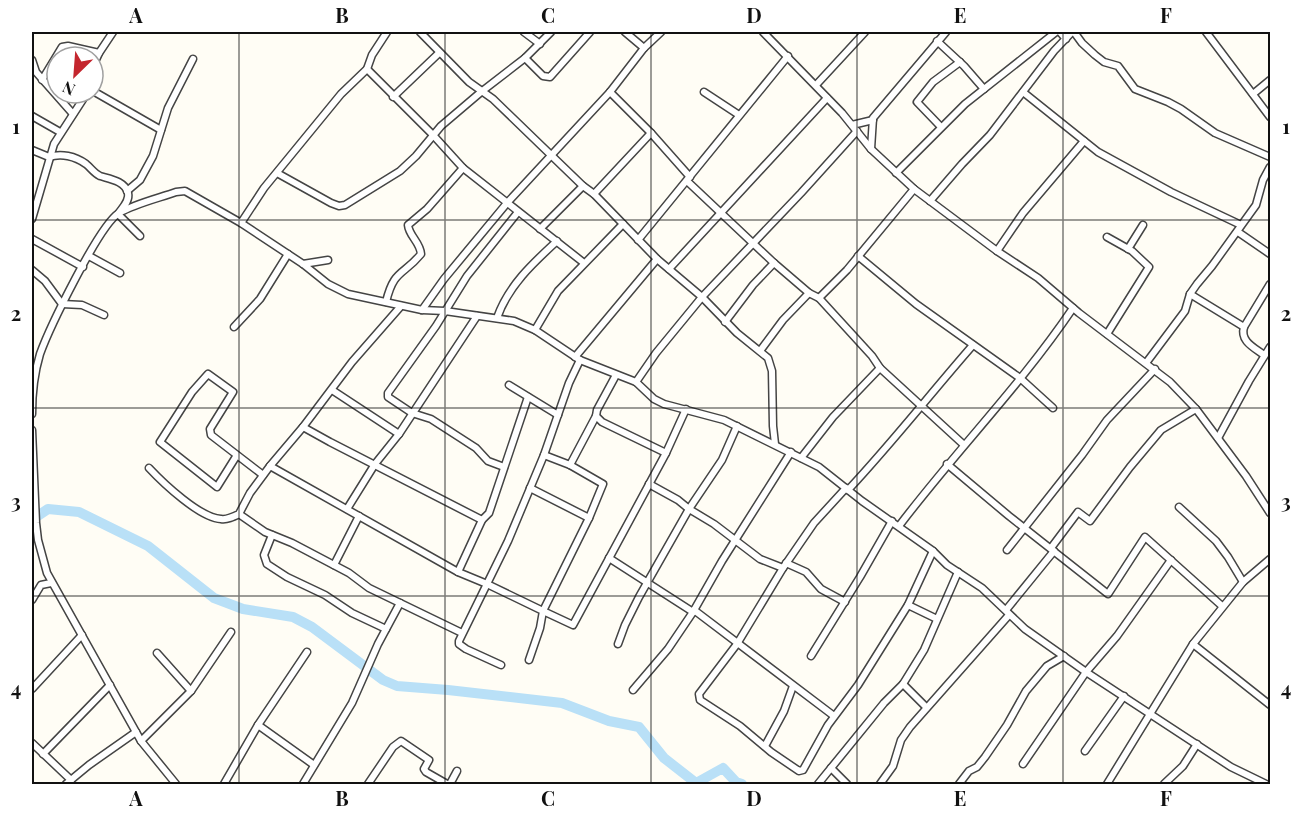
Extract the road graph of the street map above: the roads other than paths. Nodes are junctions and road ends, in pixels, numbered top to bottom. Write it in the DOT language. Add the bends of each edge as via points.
graph roads {
  1 [pos="113,32"];
  2 [pos="387,32"];
  3 [pos="420,32"];
  4 [pos="524,32"];
  5 [pos="551,32"];
  6 [pos="590,32"];
  7 [pos="625,32"];
  8 [pos="661,32"];
  9 [pos="865,32"];
  10 [pos="946,32"];
  11 [pos="1058,32"];
  12 [pos="1073,32"];
  13 [pos="1206,32"];
  14 [pos="768,33"];
  15 [pos="1066,39"];
  16 [pos="937,41"];
  17 [pos="540,44"];
  18 [pos="104,45"];
  19 [pos="644,48"];
  20 [pos="439,53"];
  21 [pos="788,56"];
  22 [pos="193,58"];
  23 [pos="525,58"];
  24 [pos="32,60"];
  25 [pos="960,62"];
  26 [pos="367,69"];
  27 [pos="45,75"];
  28 [pos="42,80"];
  29 [pos="1270,80"];
  30 [pos="816,85"];
  31 [pos="984,89"];
  32 [pos="481,92"];
  33 [pos="610,92"];
  34 [pos="704,92"];
  35 [pos="1023,92"];
  36 [pos="1253,94"];
  37 [pos="393,97"];
  38 [pos="105,98"];
  39 [pos="826,98"];
  40 [pos="79,105"];
  41 [pos="73,114"];
  42 [pos="739,115"];
  43 [pos="32,116"];
  44 [pos="1270,117"];
  45 [pos="873,120"];
  46 [pos="852,125"];
  47 [pos="941,127"];
  48 [pos="161,130"];
  49 [pos="857,131"];
  50 [pos="60,132"];
  51 [pos="651,133"];
  52 [pos="433,135"];
  53 [pos="1084,141"];
  54 [pos="871,149"];
  55 [pos="32,150"];
  56 [pos="552,155"];
  57 [pos="49,157"];
  58 [pos="1270,157"];
  59 [pos="1270,167"];
  60 [pos="463,168"];
  61 [pos="277,173"];
  62 [pos="896,173"];
  63 [pos="689,179"];
  64 [pos="583,186"];
  65 [pos="915,189"];
  66 [pos="128,190"];
  67 [pos="594,194"];
  68 [pos="930,201"];
  69 [pos="507,203"];
  70 [pos="518,212"];
  71 [pos="118,214"];
  72 [pos="720,214"];
  73 [pos="32,219"];
  74 [pos="241,222"];
  75 [pos="623,224"];
  76 [pos="1143,225"];
  77 [pos="1241,225"];
  78 [pos="540,229"];
  79 [pos="1238,232"];
  80 [pos="140,236"];
  81 [pos="1107,237"];
  82 [pos="32,239"];
  83 [pos="638,240"];
  84 [pos="556,241"];
  85 [pos="754,243"];
  86 [pos="1128,249"];
  87 [pos="997,251"];
  88 [pos="288,254"];
  89 [pos="1270,254"];
  90 [pos="89,256"];
  91 [pos="858,256"];
  92 [pos="657,259"];
  93 [pos="328,260"];
  94 [pos="585,263"];
  95 [pos="774,263"];
  96 [pos="303,264"];
  97 [pos="83,267"];
  98 [pos="669,269"];
  99 [pos="32,270"];
  100 [pos="120,273"];
  101 [pos="1270,284"];
  102 [pos="809,293"];
  103 [pos="1190,294"];
  104 [pos="702,297"];
  105 [pos="819,298"];
  106 [pos="386,302"];
  107 [pos="62,304"];
  108 [pos="401,306"];
  109 [pos="1073,308"];
  110 [pos="422,310"];
  111 [pos="445,311"];
  112 [pos="104,315"];
  113 [pos="477,316"];
  114 [pos="497,318"];
  115 [pos="725,322"];
  116 [pos="234,327"];
  117 [pos="1244,327"];
  118 [pos="535,330"];
  119 [pos="1107,334"];
  120 [pos="973,345"];
  121 [pos="1270,347"];
  122 [pos="760,351"];
  123 [pos="32,353"];
  124 [pos="40,355"];
  125 [pos="1264,355"];
  126 [pos="578,359"];
  127 [pos="1146,363"];
  128 [pos="880,368"];
  129 [pos="1155,369"];
  130 [pos="616,375"];
  131 [pos="1020,378"];
  132 [pos="636,382"];
  133 [pos="509,385"];
  134 [pos="332,390"];
  135 [pos="528,396"];
  136 [pos="920,405"];
  137 [pos="1053,408"];
  138 [pos="1196,409"];
  139 [pos="686,410"];
  140 [pos="412,413"];
  141 [pos="32,414"];
  142 [pos="558,415"];
  143 [pos="596,416"];
  144 [pos="737,426"];
  145 [pos="303,427"];
  146 [pos="32,430"];
  147 [pos="399,434"];
  148 [pos="1218,438"];
  149 [pos="775,444"];
  150 [pos="964,445"];
  151 [pos="791,452"];
  152 [pos="666,453"];
  153 [pos="544,455"];
  154 [pos="240,457"];
  155 [pos="801,458"];
  156 [pos="375,464"];
  157 [pos="947,464"];
  158 [pos="570,465"];
  159 [pos="270,466"];
  160 [pos="504,467"];
  161 [pos="149,468"];
  162 [pos="263,475"];
  163 [pos="649,484"];
  164 [pos="530,488"];
  165 [pos="847,489"];
  166 [pos="1179,507"];
  167 [pos="347,509"];
  168 [pos="689,509"];
  169 [pos="1270,513"];
  170 [pos="239,514"];
  171 [pos="359,516"];
  172 [pos="589,518"];
  173 [pos="482,520"];
  174 [pos="892,521"];
  175 [pos="899,526"];
  176 [pos="1025,528"];
  177 [pos="272,535"];
  178 [pos="736,540"];
  179 [pos="1007,550"];
  180 [pos="1053,550"];
  181 [pos="933,551"];
  182 [pos="609,558"];
  183 [pos="1170,560"];
  184 [pos="1270,560"];
  185 [pos="334,566"];
  186 [pos="784,566"];
  187 [pos="459,572"];
  188 [pos="958,572"];
  189 [pos="1243,582"];
  190 [pos="51,583"];
  191 [pos="647,583"];
  192 [pos="487,584"];
  193 [pos="32,600"];
  194 [pos="845,602"];
  195 [pos="400,603"];
  196 [pos="908,605"];
  197 [pos="1222,606"];
  198 [pos="543,611"];
  199 [pos="693,611"];
  200 [pos="1007,613"];
  201 [pos="937,619"];
  202 [pos="386,629"];
  203 [pos="231,632"];
  204 [pos="462,633"];
  205 [pos="82,635"];
  206 [pos="618,644"];
  207 [pos="738,644"];
  208 [pos="1193,644"];
  209 [pos="307,652"];
  210 [pos="157,653"];
  211 [pos="811,656"];
  212 [pos="1064,656"];
  213 [pos="529,660"];
  214 [pos="501,664"];
  215 [pos="1086,672"];
  216 [pos="903,684"];
  217 [pos="110,686"];
  218 [pos="793,686"];
  219 [pos="32,688"];
  220 [pos="633,690"];
  221 [pos="191,691"];
  222 [pos="802,693"];
  223 [pos="1124,696"];
  224 [pos="789,699"];
  225 [pos="1270,705"];
  226 [pos="926,707"];
  227 [pos="1150,713"];
  228 [pos="834,716"];
  229 [pos="258,724"];
  230 [pos="136,732"];
  231 [pos="141,741"];
  232 [pos="32,743"];
  233 [pos="1197,744"];
  234 [pos="765,746"];
  235 [pos="1085,751"];
  236 [pos="42,754"];
  237 [pos="1023,764"];
  238 [pos="314,765"];
  239 [pos="831,768"];
  240 [pos="457,771"];
  241 [pos="69,782"];
  242 [pos="176,784"];
  243 [pos="224,784"];
  244 [pos="303,784"];
  245 [pos="368,784"];
  246 [pos="448,784"];
  247 [pos="818,784"];
  248 [pos="847,784"];
  249 [pos="880,784"];
  250 [pos="959,784"];
  251 [pos="1107,784"];
  252 [pos="1164,784"];
  253 [pos="1266,784"];
  1 -- 18 [label="street"];
  2 -- 26 [label="street"];
  3 -- 20 [label="street"];
  4 -- 17 [label="street"];
  5 -- 17 [label="street"];
  6 -- 23 [label="street" via="549,77"];
  7 -- 19 [label="street"];
  8 -- 19 [label="street"];
  9 -- 30 [label="street"];
  10 -- 16 [label="street"];
  11 -- 15 [label="street"];
  11 -- 31 [label="street"];
  12 -- 15 [label="street"];
  12 -- 58 [label="street" via="1104,62 1118,66 1135,89 1181,109 1215,133"];
  13 -- 36 [label="street"];
  14 -- 21 [label="street"];
  15 -- 35 [label="street"];
  16 -- 25 [label="street"];
  16 -- 45 [label="street"];
  17 -- 23 [label="street"];
  19 -- 33 [label="street"];
  20 -- 32 [label="street"];
  20 -- 37 [label="street"];
  21 -- 30 [label="street"];
  21 -- 42 [label="street"];
  22 -- 48 [label="street"];
  23 -- 32 [label="street"];
  24 -- 28 [label="street"];
  25 -- 31 [label="street"];
  25 -- 47 [label="street" via="933,82 917,102"];
  26 -- 37 [label="street"];
  26 -- 61 [label="street" via="341,94"];
  27 -- 28 [label="street"];
  28 -- 41 [label="street"];
  29 -- 36 [label="street"];
  30 -- 39 [label="street"];
  31 -- 47 [label="street"];
  32 -- 52 [label="street"];
  32 -- 56 [label="street"];
  33 -- 51 [label="street"];
  33 -- 56 [label="street"];
  34 -- 42 [label="street"];
  35 -- 53 [label="street"];
  35 -- 68 [label="street"];
  36 -- 44 [label="street"];
  37 -- 52 [label="street"];
  38 -- 48 [label="street"];
  39 -- 46 [label="street"];
  39 -- 72 [label="street"];
  40 -- 41 [label="street"];
  41 -- 50 [label="street"];
  42 -- 63 [label="street"];
  43 -- 50 [label="street"];
  45 -- 46 [label="street"];
  45 -- 54 [label="street"];
  46 -- 49 [label="street"];
  47 -- 62 [label="street"];
  48 -- 66 [label="street" via="140,180"];
  49 -- 54 [label="street"];
  49 -- 85 [label="street"];
  50 -- 57 [label="street"];
  51 -- 63 [label="street"];
  51 -- 67 [label="street"];
  52 -- 60 [label="street"];
  52 -- 61 [label="street" via="400,171 345,205 332,203"];
  53 -- 77 [label="street" via="1143,178"];
  53 -- 87 [label="street" via="1023,213"];
  54 -- 62 [label="street"];
  55 -- 57 [label="street"];
  56 -- 64 [label="street"];
  56 -- 69 [label="street"];
  57 -- 66 [label="street" via="62,155 78,160"];
  57 -- 73 [label="street"];
  59 -- 77 [label="street" via="1256,205"];
  60 -- 69 [label="street"];
  60 -- 106 [label="street" via="408,225 421,254 398,274"];
  61 -- 74 [label="street"];
  62 -- 65 [label="street"];
  63 -- 72 [label="street"];
  63 -- 83 [label="street"];
  64 -- 67 [label="street"];
  64 -- 78 [label="street"];
  65 -- 68 [label="street"];
  65 -- 91 [label="street"];
  66 -- 71 [label="street" via="127,201"];
  67 -- 75 [label="street"];
  68 -- 87 [label="street"];
  69 -- 70 [label="street"];
  69 -- 110 [label="street"];
  70 -- 78 [label="street"];
  70 -- 111 [label="street" via="467,276"];
  71 -- 74 [label="street" via="185,191"];
  71 -- 80 [label="street"];
  71 -- 90 [label="street"];
  72 -- 85 [label="street"];
  72 -- 98 [label="street"];
  74 -- 88 [label="street"];
  75 -- 83 [label="street"];
  75 -- 94 [label="street"];
  76 -- 86 [label="street"];
  77 -- 79 [label="street"];
  78 -- 84 [label="street"];
  79 -- 89 [label="street"];
  79 -- 103 [label="street"];
  81 -- 86 [label="street"];
  82 -- 97 [label="street"];
  83 -- 92 [label="street"];
  84 -- 94 [label="street"];
  84 -- 114 [label="street" via="512,289"];
  85 -- 95 [label="street"];
  85 -- 104 [label="street"];
  86 -- 119 [label="street" via="1149,267"];
  87 -- 109 [label="street"];
  88 -- 96 [label="street"];
  88 -- 116 [label="street" via="260,299"];
  90 -- 97 [label="street"];
  90 -- 100 [label="street"];
  91 -- 105 [label="street"];
  91 -- 120 [label="street"];
  92 -- 98 [label="street"];
  92 -- 126 [label="street"];
  93 -- 96 [label="street"];
  94 -- 118 [label="street" via="558,291"];
  95 -- 102 [label="street"];
  95 -- 115 [label="street"];
  96 -- 106 [label="street" via="348,294"];
  97 -- 107 [label="street"];
  98 -- 104 [label="street"];
  99 -- 107 [label="street"];
  101 -- 117 [label="street"];
  102 -- 105 [label="street"];
  102 -- 122 [label="street"];
  103 -- 117 [label="street"];
  103 -- 127 [label="street" via="1185,311"];
  104 -- 115 [label="street"];
  104 -- 132 [label="street"];
  105 -- 128 [label="street"];
  106 -- 108 [label="street"];
  107 -- 112 [label="street" via="82,305"];
  107 -- 124 [label="street"];
  108 -- 110 [label="street"];
  108 -- 134 [label="street"];
  109 -- 119 [label="street"];
  109 -- 131 [label="street"];
  110 -- 111 [label="street"];
  111 -- 113 [label="street"];
  111 -- 140 [label="street" via="388,393 388,397"];
  113 -- 114 [label="street"];
  113 -- 140 [label="street"];
  114 -- 118 [label="street"];
  115 -- 122 [label="street"];
  117 -- 125 [label="street" via="1244,339"];
  118 -- 126 [label="street"];
  119 -- 127 [label="street"];
  120 -- 131 [label="street"];
  120 -- 136 [label="street"];
  121 -- 125 [label="street"];
  122 -- 149 [label="street" via="768,358 772,370"];
  123 -- 124 [label="street"];
  124 -- 141 [label="street"];
  125 -- 148 [label="street"];
  126 -- 130 [label="street"];
  126 -- 142 [label="street"];
  127 -- 129 [label="street"];
  128 -- 136 [label="street"];
  128 -- 155 [label="street"];
  129 -- 138 [label="street"];
  129 -- 176 [label="street" via="1107,420"];
  130 -- 132 [label="street"];
  130 -- 143 [label="street"];
  131 -- 137 [label="street"];
  131 -- 150 [label="street"];
  132 -- 139 [label="street" via="654,399"];
  133 -- 135 [label="street"];
  134 -- 145 [label="street"];
  134 -- 147 [label="street"];
  135 -- 142 [label="street"];
  135 -- 160 [label="street"];
  136 -- 150 [label="street"];
  136 -- 165 [label="street"];
  138 -- 148 [label="street"];
  138 -- 180 [label="street" via="1161,430 1090,521 1078,512"];
  139 -- 144 [label="street"];
  139 -- 152 [label="street"];
  140 -- 147 [label="street"];
  140 -- 160 [label="street" via="431,418 476,448 488,461"];
  142 -- 153 [label="street"];
  143 -- 152 [label="street"];
  143 -- 158 [label="street"];
  144 -- 149 [label="street"];
  144 -- 168 [label="street" via="722,460"];
  145 -- 156 [label="street"];
  145 -- 159 [label="street"];
  146 -- 190 [label="street" via="38,540"];
  147 -- 156 [label="street"];
  148 -- 169 [label="street"];
  149 -- 151 [label="street"];
  150 -- 157 [label="street"];
  151 -- 155 [label="street"];
  151 -- 178 [label="street"];
  152 -- 163 [label="street"];
  153 -- 158 [label="street"];
  153 -- 164 [label="street"];
  154 -- 154 [label="street" via="217,487 160,442 208,374 233,392 210,429 212,435"];
  154 -- 162 [label="street"];
  155 -- 165 [label="street"];
  156 -- 167 [label="street"];
  156 -- 173 [label="street"];
  157 -- 175 [label="street"];
  157 -- 176 [label="street"];
  158 -- 172 [label="street" via="603,484"];
  159 -- 162 [label="street"];
  159 -- 167 [label="street"];
  160 -- 173 [label="street" via="489,513"];
  161 -- 170 [label="street" via="174,493 212,517 222,520"];
  162 -- 170 [label="street"];
  163 -- 168 [label="street"];
  163 -- 182 [label="street"];
  164 -- 172 [label="street"];
  164 -- 192 [label="street"];
  165 -- 174 [label="street"];
  165 -- 186 [label="street" via="814,523"];
  166 -- 189 [label="street" via="1216,541"];
  167 -- 171 [label="street"];
  168 -- 178 [label="street"];
  168 -- 191 [label="street"];
  170 -- 177 [label="street"];
  171 -- 185 [label="street"];
  171 -- 187 [label="street"];
  172 -- 198 [label="street"];
  173 -- 187 [label="street"];
  174 -- 175 [label="street"];
  174 -- 194 [label="street"];
  175 -- 181 [label="street"];
  176 -- 179 [label="street"];
  176 -- 180 [label="street"];
  177 -- 185 [label="street"];
  177 -- 202 [label="street" via="264,555 267,564"];
  178 -- 186 [label="street" via="760,559"];
  178 -- 199 [label="street"];
  180 -- 183 [label="street" via="1108,594 1145,537"];
  180 -- 200 [label="street"];
  181 -- 188 [label="street"];
  181 -- 196 [label="street"];
  182 -- 191 [label="street"];
  182 -- 198 [label="street" via="573,625"];
  183 -- 197 [label="street"];
  183 -- 215 [label="street" via="1117,636"];
  184 -- 189 [label="street"];
  185 -- 195 [label="street"];
  186 -- 194 [label="street" via="806,572 821,589"];
  186 -- 207 [label="street"];
  187 -- 192 [label="street"];
  188 -- 200 [label="street" via="982,588"];
  188 -- 201 [label="street"];
  189 -- 197 [label="street"];
  190 -- 193 [label="street" via="41,585"];
  190 -- 205 [label="street"];
  191 -- 199 [label="street"];
  191 -- 206 [label="street"];
  192 -- 198 [label="street"];
  192 -- 204 [label="street"];
  194 -- 211 [label="street"];
  195 -- 202 [label="street"];
  195 -- 204 [label="street"];
  196 -- 201 [label="street"];
  196 -- 228 [label="street"];
  197 -- 208 [label="street"];
  198 -- 213 [label="street"];
  199 -- 207 [label="street"];
  199 -- 220 [label="street" via="668,649"];
  200 -- 212 [label="street"];
  200 -- 226 [label="street"];
  201 -- 216 [label="street"];
  202 -- 238 [label="street" via="352,703"];
  203 -- 221 [label="street"];
  204 -- 214 [label="street" via="459,644"];
  205 -- 217 [label="street"];
  205 -- 219 [label="street"];
  207 -- 218 [label="street"];
  207 -- 234 [label="street" via="699,698"];
  208 -- 225 [label="street"];
  208 -- 227 [label="street"];
  209 -- 229 [label="street"];
  210 -- 221 [label="street"];
  212 -- 215 [label="street"];
  212 -- 250 [label="street" via="1047,666 1026,691 985,757"];
  215 -- 223 [label="street"];
  215 -- 237 [label="street"];
  216 -- 226 [label="street"];
  216 -- 239 [label="street"];
  217 -- 230 [label="street"];
  217 -- 236 [label="street"];
  218 -- 222 [label="street"];
  218 -- 224 [label="street"];
  221 -- 231 [label="street"];
  222 -- 224 [label="street"];
  222 -- 228 [label="street"];
  223 -- 227 [label="street"];
  223 -- 235 [label="street"];
  224 -- 234 [label="street"];
  226 -- 249 [label="street" via="901,740 893,766"];
  227 -- 233 [label="street"];
  227 -- 251 [label="street"];
  228 -- 234 [label="street" via="803,770"];
  229 -- 238 [label="street"];
  229 -- 243 [label="street"];
  230 -- 231 [label="street"];
  230 -- 241 [label="street"];
  231 -- 242 [label="street"];
  232 -- 236 [label="street"];
  233 -- 252 [label="street" via="1183,766"];
  233 -- 253 [label="street"];
  236 -- 241 [label="street"];
  238 -- 244 [label="street"];
  239 -- 247 [label="street"];
  239 -- 248 [label="street"];
  240 -- 246 [label="street"];
  245 -- 246 [label="street" via="401,741 429,760 426,772"];
}
